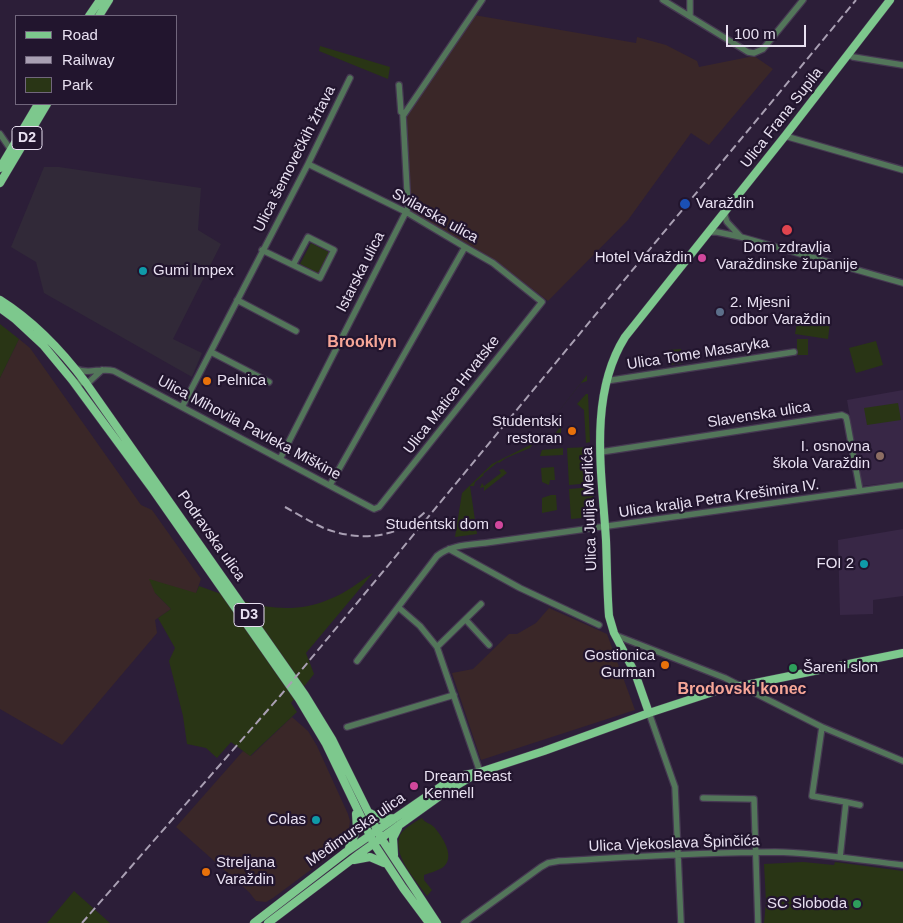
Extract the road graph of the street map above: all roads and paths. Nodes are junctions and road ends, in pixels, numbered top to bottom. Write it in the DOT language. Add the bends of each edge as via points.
graph roads {
  1 [pos="100,0"];
  2 [pos="109,0"];
  3 [pos="482,0"];
  4 [pos="663,0"];
  5 [pos="690,0"];
  6 [pos="803,0"];
  7 [pos="890,0"];
  8 [pos="90,15"];
  9 [pos="100,15"];
  10 [pos="690,16"];
  11 [pos="848,55"];
  12 [pos="903,65"];
  13 [pos="350,78"];
  14 [pos="399,85"];
  15 [pos="37,105"];
  16 [pos="46,105"];
  17 [pos="404,114"];
  18 [pos="0,134"];
  19 [pos="785,136"];
  20 [pos="11,150"];
  21 [pos="308,164"];
  22 [pos="0,168"];
  23 [pos="903,170"];
  24 [pos="0,183"];
  25 [pos="406,212"];
  26 [pos="724,213"];
  27 [pos="709,232"];
  28 [pos="741,237"];
  29 [pos="465,247"];
  30 [pos="262,250"];
  31 [pos="293,265"];
  32 [pos="903,283"];
  33 [pos="237,300"];
  34 [pos="542,302"];
  35 [pos="1,305"];
  36 [pos="296,330"];
  37 [pos="211,352"];
  38 [pos="794,352"];
  39 [pos="76,369"];
  40 [pos="102,370"];
  41 [pos="95,378"];
  42 [pos="72,380"];
  43 [pos="606,381"];
  44 [pos="269,382"];
  45 [pos="86,383"];
  46 [pos="94,394"];
  47 [pos="182,407"];
  48 [pos="601,452"];
  49 [pos="280,459"];
  50 [pos="903,485"];
  51 [pos="330,486"];
  52 [pos="860,491"];
  53 [pos="381,504"];
  54 [pos="605,526"];
  55 [pos="449,549"];
  56 [pos="481,604"];
  57 [pos="398,608"];
  58 [pos="466,620"];
  59 [pos="599,625"];
  60 [pos="615,635"];
  61 [pos="490,645"];
  62 [pos="437,647"];
  63 [pos="903,653"];
  64 [pos="357,661"];
  65 [pos="741,686"];
  66 [pos="454,694"];
  67 [pos="649,713"];
  68 [pos="347,727"];
  69 [pos="822,727"];
  70 [pos="903,761"];
  71 [pos="480,772"];
  72 [pos="703,798"];
  73 [pos="846,802"];
  74 [pos="860,805"];
  75 [pos="357,810"];
  76 [pos="369,812"];
  77 [pos="398,821"];
  78 [pos="379,834"];
  79 [pos="372,840"];
  80 [pos="346,852"];
  81 [pos="755,853"];
  82 [pos="679,855"];
  83 [pos="840,857"];
  84 [pos="395,860"];
  85 [pos="350,861"];
  86 [pos="386,864"];
  87 [pos="903,865"];
  88 [pos="264,914"];
  89 [pos="254,923"];
  90 [pos="269,923"];
  91 [pos="429,923"];
  92 [pos="437,923"];
  93 [pos="464,923"];
  94 [pos="681,923"];
  95 [pos="758,923"];
  1 -- 8 [label="main road"];
  2 -- 9 [label="main road"];
  3 -- 17 [label="street"];
  4 -- 10 [label="street"];
  5 -- 10 [label="street"];
  6 -- 10 [label="street" via="763,48 754,53"];
  7 -- 11 [label="main road, Ulica Frana Supila"];
  11 -- 12 [label="street"];
  11 -- 19 [label="main road, Ulica Frana Supila"];
  13 -- 21 [label="street, Ulica šemovečkih žrtava"];
  14 -- 17 [label="street, Istarska ulica" via="401,112"];
  15 -- 20 [label="main road, D2"];
  16 -- 24 [label="main road, D2"];
  17 -- 25 [label="street, Istarska ulica"];
  18 -- 20 [label="street"];
  19 -- 23 [label="street"];
  19 -- 26 [label="main road, Ulica Frana Supila"];
  20 -- 22 [label="main road, D2"];
  21 -- 25 [label="street, Svilarska ulica"];
  21 -- 30 [label="street, Ulica šemovečkih žrtava"];
  25 -- 29 [label="street, Svilarska ulica"];
  25 -- 49 [label="street, Istarska ulica"];
  26 -- 27 [label="main road, Ulica Frana Supila"];
  26 -- 28 [label="street" via="730,226"];
  27 -- 28 [label="street"];
  27 -- 43 [label="main road, Ulica Julija Merlića" via="621,344"];
  28 -- 32 [label="street"];
  29 -- 34 [label="street, Svilarska ulica"];
  29 -- 51 [label="street"];
  30 -- 31 [label="street, Ulica šemovečkih žrtava"];
  30 -- 33 [label="street, Ulica šemovečkih žrtava"];
  31 -- 31 [label="street, Ulica šemovečkih žrtava" via="320,278 334,250 308,237"];
  33 -- 36 [label="street"];
  33 -- 37 [label="street, Ulica šemovečkih žrtava"];
  34 -- 53 [label="street, Ulica Matice Hrvatske"];
  35 -- 39 [label="main road, Podravska ulica / D3" via="52,341"];
  35 -- 42 [label="main road, Podravska ulica / D3" via="43,345"];
  37 -- 44 [label="street"];
  37 -- 47 [label="street, Ulica šemovečkih žrtava"];
  38 -- 43 [label="street, Ulica Tome Masaryka"];
  39 -- 40 [label="street, Ulica Mihovila Pavleka Miškine"];
  39 -- 45 [label="main road, Podravska ulica / D3"];
  40 -- 41 [label="street"];
  40 -- 47 [label="street, Ulica Mihovila Pavleka Miškine" via="119,373"];
  41 -- 45 [label="street"];
  41 -- 46 [label="street"];
  42 -- 45 [label="street"];
  42 -- 75 [label="main road, Podravska ulica / D3" via="299,699 326,744"];
  43 -- 48 [label="main road, Ulica Julija Merlića"];
  45 -- 46 [label="main road, Podravska ulica / D3"];
  46 -- 76 [label="main road, Podravska ulica / D3" via="305,695 332,739"];
  47 -- 49 [label="street, Ulica Mihovila Pavleka Miškine"];
  48 -- 52 [label="street, Slavenska ulica" via="842,415 847,420"];
  48 -- 54 [label="main road, Ulica Julija Merlića"];
  49 -- 51 [label="street, Ulica Mihovila Pavleka Miškine"];
  50 -- 52 [label="street, Ulica kralja Petra Krešimira IV."];
  51 -- 53 [label="street, Ulica Mihovila Pavleka Miškine" via="374,509"];
  52 -- 54 [label="street, Ulica kralja Petra Krešimira IV."];
  54 -- 55 [label="street, Ulica kralja Petra Krešimira IV."];
  54 -- 60 [label="main road, Ulica Julija Merlića" via="609,616"];
  55 -- 57 [label="street" via="437,556"];
  55 -- 59 [label="street" via="520,588"];
  56 -- 58 [label="street"];
  57 -- 62 [label="street" via="420,626"];
  57 -- 64 [label="street"];
  58 -- 61 [label="street"];
  58 -- 62 [label="street"];
  60 -- 65 [label="street"];
  60 -- 67 [label="main road, Ulica Julija Merlića" via="635,674"];
  62 -- 66 [label="street"];
  63 -- 65 [label="main road, Međimurska ulica"];
  65 -- 67 [label="main road, Međimurska ulica"];
  65 -- 69 [label="street"];
  66 -- 68 [label="street"];
  66 -- 71 [label="street"];
  67 -- 71 [label="main road, Međimurska ulica"];
  67 -- 82 [label="street" via="675,787"];
  69 -- 70 [label="street"];
  69 -- 73 [label="street" via="812,796"];
  71 -- 77 [label="main road, Međimurska ulica" via="452,780"];
  72 -- 81 [label="street" via="754,799"];
  73 -- 74 [label="street"];
  73 -- 83 [label="street"];
  75 -- 79 [label="main road, Podravska ulica / D3"];
  75 -- 80 [label="main road, D3" via="357,832"];
  76 -- 77 [label="main road" via="381,819"];
  76 -- 78 [label="main road, Podravska ulica / D3"];
  77 -- 78 [label="main road, Međimurska ulica"];
  77 -- 84 [label="main road" via="393,838"];
  78 -- 79 [label="main road, Međimurska ulica"];
  78 -- 84 [label="main road, Podravska ulica"];
  79 -- 80 [label="main road, Međimurska ulica / D3"];
  79 -- 85 [label="main road, Međimurska ulica"];
  79 -- 86 [label="main road, Podravska ulica"];
  80 -- 88 [label="main road, Međimurska ulica / D3"];
  81 -- 82 [label="street, Ulica Vjekoslava Špinčića"];
  81 -- 83 [label="street, Ulica Vjekoslava Špinčića"];
  81 -- 95 [label="street"];
  82 -- 93 [label="street, Ulica Vjekoslava Špinčića" via="548,863"];
  82 -- 94 [label="street"];
  83 -- 87 [label="street, Ulica Vjekoslava Špinčića"];
  84 -- 92 [label="main road, Podravska ulica"];
  85 -- 86 [label="main road" via="370,857"];
  85 -- 90 [label="main road, Međimurska ulica"];
  86 -- 91 [label="main road, Podravska ulica"];
  88 -- 89 [label="main road, Međimurska ulica / D3"];
  88 -- 90 [label="street"];
}
